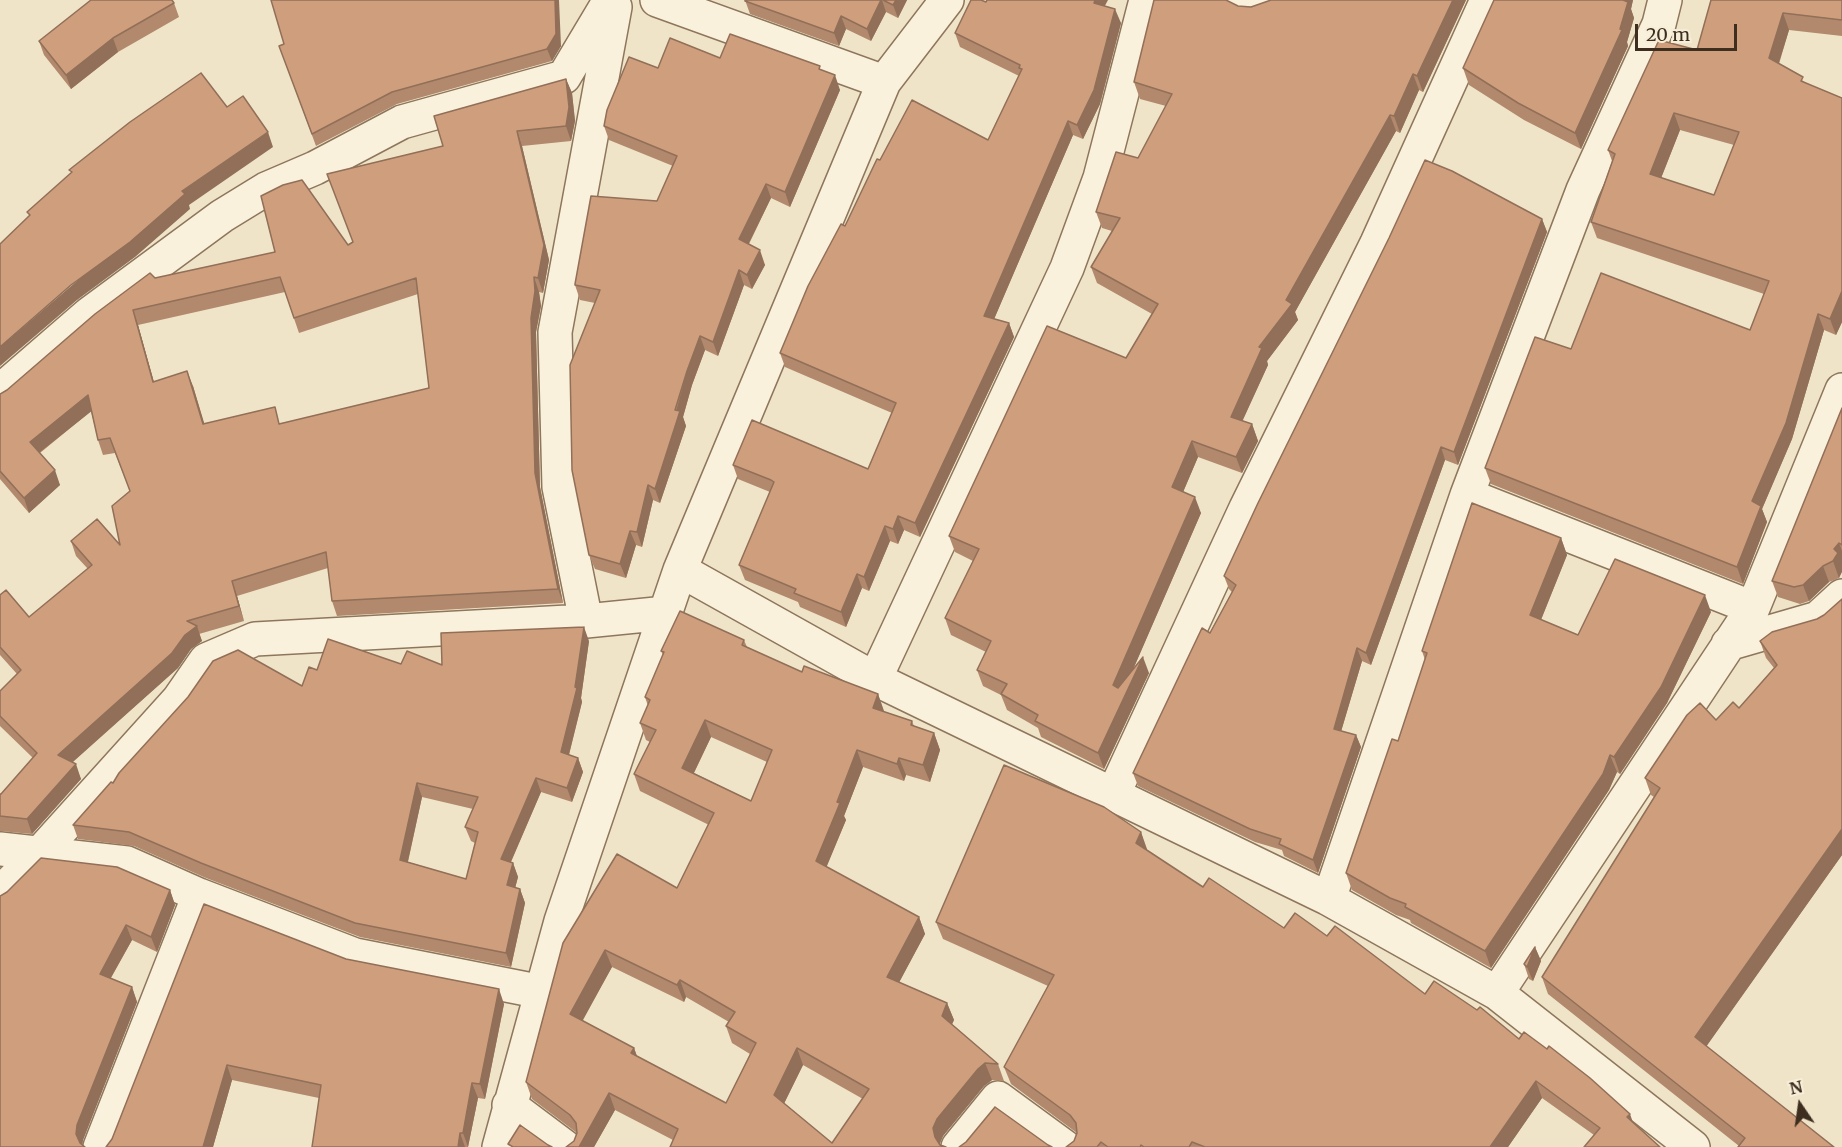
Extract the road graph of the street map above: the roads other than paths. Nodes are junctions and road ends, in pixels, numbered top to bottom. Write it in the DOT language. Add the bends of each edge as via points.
graph roads {
  1 [pos="610,0"];
  2 [pos="616,0"];
  3 [pos="657,0"];
  4 [pos="947,0"];
  5 [pos="1146,0"];
  6 [pos="1241,0"];
  7 [pos="1269,0"];
  8 [pos="1487,0"];
  9 [pos="1665,0"];
  10 [pos="884,82"];
  11 [pos="1842,390"];
  12 [pos="0,391"];
  13 [pos="1467,495"];
  14 [pos="680,570"];
  15 [pos="1842,596"];
  16 [pos="1753,608"];
  17 [pos="666,614"];
  18 [pos="586,621"];
  19 [pos="1728,644"];
  20 [pos="875,679"];
  21 [pos="1113,795"];
  22 [pos="0,849"];
  23 [pos="40,853"];
  24 [pos="0,893"];
  25 [pos="199,894"];
  26 [pos="1329,899"];
  27 [pos="542,992"];
  28 [pos="1497,993"];
  29 [pos="509,1105"];
  30 [pos="100,1147"];
  31 [pos="499,1147"];
  32 [pos="565,1147"];
  33 [pos="958,1147"];
  34 [pos="1065,1147"];
  35 [pos="1693,1147"];
  1 -- 12 [label="street" via="564,77 402,122 266,189 222,216 89,315"];
  2 -- 18 [label="street" via="555,332 559,487"];
  3 -- 10 [label="street"];
  4 -- 10 [label="street"];
  5 -- 20 [label="street" via="1100,178 1067,268"];
  6 -- 7 [label="street" via="1252,5"];
  8 -- 21 [label="street" via="1377,243 1246,508"];
  9 -- 13 [label="street" via="1659,24 1583,190"];
  10 -- 14 [label="street"];
  11 -- 16 [label="street"];
  13 -- 16 [label="street"];
  13 -- 26 [label="street"];
  14 -- 17 [label="street"];
  14 -- 20 [label="street"];
  15 -- 19 [label="street" via="1818,618"];
  16 -- 19 [label="street"];
  17 -- 18 [label="street"];
  17 -- 27 [label="street" via="561,921"];
  18 -- 23 [label="street" via="255,639 206,660 179,699"];
  19 -- 28 [label="street"];
  20 -- 21 [label="street"];
  21 -- 26 [label="street"];
  22 -- 23 [label="street"];
  23 -- 24 [label="street"];
  23 -- 25 [label="street" via="127,863"];
  25 -- 27 [label="street" via="356,955"];
  25 -- 30 [label="street"];
  26 -- 28 [label="street"];
  27 -- 29 [label="street"];
  28 -- 35 [label="street"];
  29 -- 31 [label="street"];
  29 -- 32 [label="street"];
  33 -- 34 [label="street" via="998,1098"];
}
